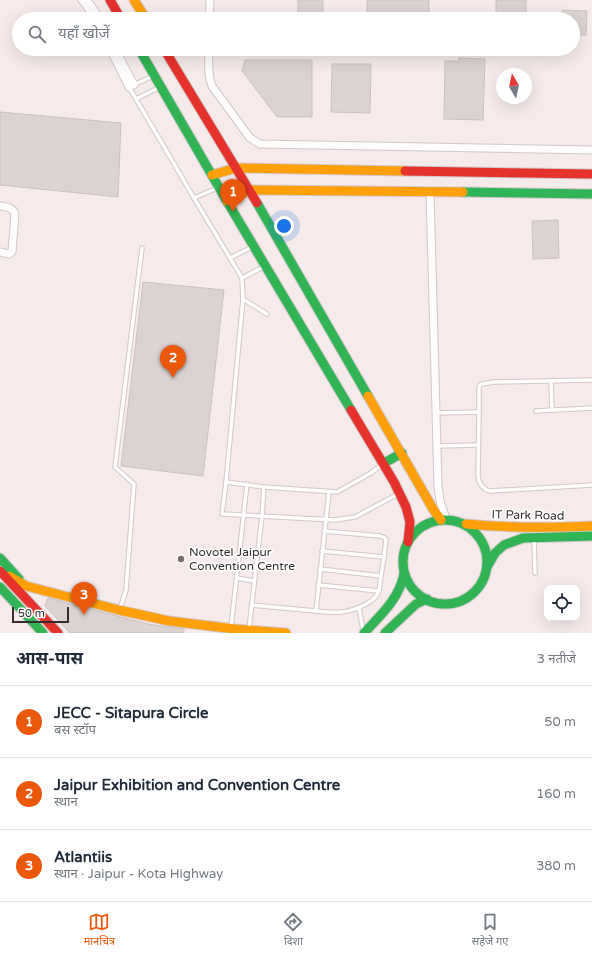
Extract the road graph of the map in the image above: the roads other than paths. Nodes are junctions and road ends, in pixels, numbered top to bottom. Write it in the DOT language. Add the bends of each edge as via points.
graph roads {
  1 [pos="82,0"];
  2 [pos="87,0"];
  3 [pos="110,0"];
  4 [pos="134,0"];
  5 [pos="210,0"];
  6 [pos="90,12"];
  7 [pos="95,12"];
  8 [pos="117,12"];
  9 [pos="142,12"];
  10 [pos="209,12"];
  11 [pos="114,56"];
  12 [pos="118,56"];
  13 [pos="143,56"];
  14 [pos="168,56"];
  15 [pos="209,56"];
  16 [pos="154,76"];
  17 [pos="132,86"];
  18 [pos="160,87"];
  19 [pos="136,99"];
  20 [pos="592,150"];
  21 [pos="236,168"];
  22 [pos="592,174"];
  23 [pos="212,176"];
  24 [pos="219,187"];
  25 [pos="250,190"];
  26 [pos="430,192"];
  27 [pos="592,194"];
  28 [pos="194,198"];
  29 [pos="227,201"];
  30 [pos="0,206"];
  31 [pos="254,247"];
  32 [pos="142,248"];
  33 [pos="0,252"];
  34 [pos="230,258"];
  35 [pos="266,265"];
  36 [pos="242,278"];
  37 [pos="243,299"];
  38 [pos="267,314"];
  39 [pos="592,380"];
  40 [pos="551,381"];
  41 [pos="592,408"];
  42 [pos="552,410"];
  43 [pos="536,411"];
  44 [pos="479,412"];
  45 [pos="436,413"];
  46 [pos="478,445"];
  47 [pos="437,446"];
  48 [pos="402,453"];
  49 [pos="384,463"];
  50 [pos="226,482"];
  51 [pos="247,484"];
  52 [pos="592,484"];
  53 [pos="264,487"];
  54 [pos="329,492"];
  55 [pos="400,493"];
  56 [pos="243,515"];
  57 [pos="262,516"];
  58 [pos="326,520"];
  59 [pos="443,520"];
  60 [pos="464,524"];
  61 [pos="592,526"];
  62 [pos="324,531"];
  63 [pos="592,536"];
  64 [pos="534,538"];
  65 [pos="408,542"];
  66 [pos="322,551"];
  67 [pos="384,557"];
  68 [pos="0,558"];
  69 [pos="320,569"];
  70 [pos="486,569"];
  71 [pos="0,570"];
  72 [pos="535,573"];
  73 [pos="404,574"];
  74 [pos="382,576"];
  75 [pos="236,578"];
  76 [pos="254,581"];
  77 [pos="318,585"];
  78 [pos="26,586"];
  79 [pos="0,587"];
  80 [pos="379,592"];
  81 [pos="428,599"];
  82 [pos="252,605"];
  83 [pos="359,608"];
  84 [pos="119,610"];
  85 [pos="316,611"];
  86 [pos="231,628"];
  87 [pos="249,630"];
  88 [pos="390,632"];
  89 [pos="43,633"];
  90 [pos="58,633"];
  91 [pos="286,633"];
  92 [pos="364,633"];
  1 -- 6 [label="street"];
  2 -- 7 [label="street"];
  3 -- 8 [label="main road"];
  4 -- 9 [label="main road"];
  5 -- 10 [label="street"];
  11 -- 17 [label="street"];
  12 -- 17 [label="street"];
  13 -- 16 [label="main road"];
  14 -- 21 [label="main road"];
  15 -- 20 [label="street" via="212,86 250,138 260,144"];
  16 -- 17 [label="lane"];
  16 -- 18 [label="main road"];
  17 -- 19 [label="lane"];
  18 -- 19 [label="lane"];
  18 -- 23 [label="main road"];
  19 -- 28 [label="lane"];
  21 -- 22 [label="main road"];
  21 -- 23 [label="main road"];
  21 -- 25 [label="main road"];
  23 -- 24 [label="main road"];
  24 -- 28 [label="lane"];
  24 -- 29 [label="main road"];
  25 -- 26 [label="main road"];
  25 -- 29 [label="main road"];
  25 -- 48 [label="main road"];
  26 -- 27 [label="main road"];
  26 -- 45 [label="street"];
  28 -- 34 [label="lane"];
  29 -- 31 [label="main road"];
  30 -- 33 [label="street" via="11,208 15,214 12,252"];
  31 -- 34 [label="lane"];
  31 -- 35 [label="main road"];
  32 -- 84 [label="lane" via="115,467 134,484 126,590"];
  34 -- 36 [label="lane"];
  35 -- 36 [label="lane"];
  35 -- 49 [label="main road"];
  36 -- 37 [label="lane"];
  37 -- 38 [label="lane"];
  37 -- 50 [label="lane"];
  39 -- 40 [label="lane"];
  40 -- 42 [label="lane"];
  40 -- 44 [label="lane" via="482,384 479,388"];
  41 -- 42 [label="lane"];
  42 -- 43 [label="lane"];
  44 -- 45 [label="lane"];
  44 -- 46 [label="lane"];
  45 -- 47 [label="street"];
  46 -- 47 [label="lane"];
  46 -- 52 [label="lane" via="479,481 486,490"];
  47 -- 59 [label="street" via="438,486"];
  48 -- 49 [label="main road"];
  48 -- 59 [label="main road" via="433,509"];
  49 -- 54 [label="lane" via="344,489"];
  49 -- 55 [label="main road"];
  50 -- 51 [label="lane"];
  50 -- 56 [label="lane" via="222,514"];
  51 -- 53 [label="lane"];
  51 -- 56 [label="lane"];
  53 -- 54 [label="lane"];
  53 -- 57 [label="lane"];
  54 -- 58 [label="lane"];
  55 -- 58 [label="lane" via="355,517"];
  55 -- 65 [label="main road" via="410,522"];
  56 -- 57 [label="lane"];
  56 -- 75 [label="lane"];
  57 -- 58 [label="lane"];
  57 -- 76 [label="lane"];
  58 -- 62 [label="lane"];
  59 -- 60 [label="main road" via="454,520"];
  59 -- 65 [label="main road" via="424,525"];
  60 -- 61 [label="main road, IT Park Road" via="530,528"];
  60 -- 70 [label="main road" via="475,532 482,543"];
  62 -- 66 [label="lane"];
  62 -- 67 [label="lane" via="385,538"];
  63 -- 64 [label="main road, IT Park Road"];
  64 -- 70 [label="main road, IT Park Road" via="523,538 504,545 495,553"];
  64 -- 72 [label="lane"];
  65 -- 73 [label="main road" via="402,560"];
  66 -- 67 [label="lane"];
  66 -- 69 [label="lane"];
  67 -- 74 [label="lane"];
  68 -- 78 [label="main road"];
  69 -- 74 [label="lane"];
  69 -- 77 [label="lane"];
  70 -- 81 [label="main road" via="482,582 474,592 462,600 448,604"];
  71 -- 78 [label="main road"];
  71 -- 90 [label="main road"];
  73 -- 81 [label="main road" via="411,587"];
  73 -- 92 [label="main road" via="393,601"];
  74 -- 80 [label="lane"];
  75 -- 76 [label="lane"];
  75 -- 86 [label="lane"];
  76 -- 82 [label="lane"];
  77 -- 80 [label="lane"];
  77 -- 85 [label="lane"];
  78 -- 84 [label="main road"];
  79 -- 89 [label="main road"];
  80 -- 83 [label="lane" via="376,598"];
  81 -- 88 [label="main road" via="416,604"];
  82 -- 85 [label="lane"];
  82 -- 87 [label="lane"];
  83 -- 85 [label="lane" via="342,613"];
  83 -- 92 [label="lane"];
  84 -- 86 [label="main road" via="169,621"];
  86 -- 87 [label="main road"];
  87 -- 91 [label="main road"];
}
